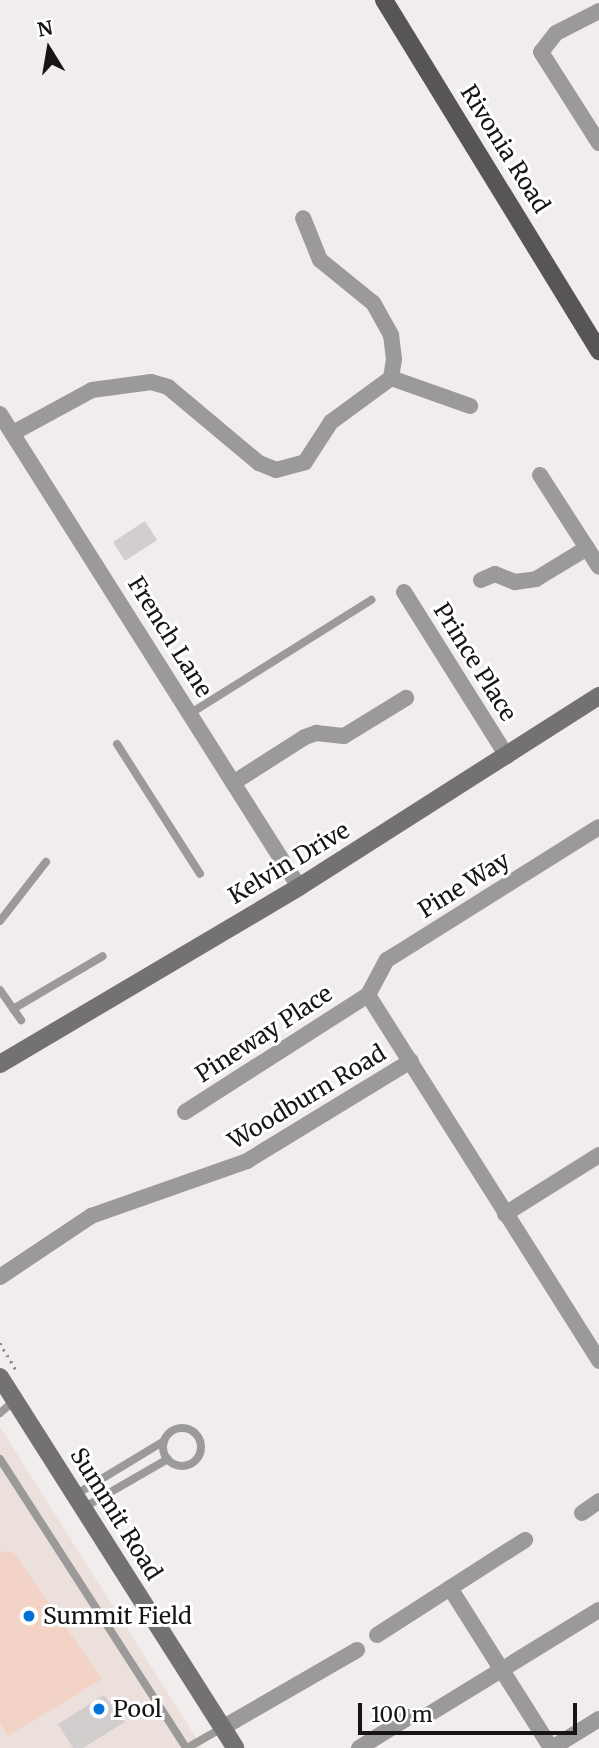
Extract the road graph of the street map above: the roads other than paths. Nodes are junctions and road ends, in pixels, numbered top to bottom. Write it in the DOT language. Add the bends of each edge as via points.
graph roads {
  1 [pos="384,0"];
  2 [pos="599,10"];
  3 [pos="599,143"];
  4 [pos="303,218"];
  5 [pos="595,335"];
  6 [pos="391,378"];
  7 [pos="470,406"];
  8 [pos="0,414"];
  9 [pos="13,433"];
  10 [pos="540,475"];
  11 [pos="587,548"];
  12 [pos="599,567"];
  13 [pos="481,580"];
  14 [pos="404,592"];
  15 [pos="370,600"];
  16 [pos="599,696"];
  17 [pos="406,698"];
  18 [pos="191,713"];
  19 [pos="117,744"];
  20 [pos="507,756"];
  21 [pos="233,783"];
  22 [pos="599,827"];
  23 [pos="46,862"];
  24 [pos="200,874"];
  25 [pos="299,887"];
  26 [pos="0,921"];
  27 [pos="103,956"];
  28 [pos="0,990"];
  29 [pos="368,995"];
  30 [pos="13,1009"];
  31 [pos="21,1020"];
  32 [pos="411,1061"];
  33 [pos="0,1064"];
  34 [pos="185,1112"];
  35 [pos="599,1155"];
  36 [pos="505,1214"];
  37 [pos="0,1277"];
  38 [pos="599,1361"];
  39 [pos="0,1377"];
  40 [pos="15,1401"];
  41 [pos="0,1413"];
  42 [pos="164,1441"];
  43 [pos="0,1459"];
  44 [pos="169,1459"];
  45 [pos="79,1501"];
  46 [pos="599,1501"];
  47 [pos="582,1513"];
  48 [pos="525,1540"];
  49 [pos="450,1588"];
  50 [pos="599,1611"];
  51 [pos="377,1634"];
  52 [pos="357,1650"];
  53 [pos="501,1670"];
  54 [pos="426,1716"];
  55 [pos="409,1717"];
  56 [pos="599,1718"];
  57 [pos="222,1728"];
  58 [pos="187,1748"];
  59 [pos="234,1748"];
  60 [pos="359,1748"];
  61 [pos="551,1748"];
  1 -- 5 [label="main road, Rivonia Road"];
  2 -- 3 [label="street" via="556,33 541,52 545,66"];
  4 -- 6 [label="street" via="320,260 373,303 391,335"];
  6 -- 7 [label="street"];
  6 -- 9 [label="street" via="331,422 305,462 289,469 260,463 168,387 151,382 92,390"];
  8 -- 9 [label="street, French Lane"];
  9 -- 18 [label="street, French Lane"];
  10 -- 11 [label="street"];
  11 -- 12 [label="street"];
  11 -- 13 [label="street" via="536,579 515,582 495,574"];
  14 -- 20 [label="street, Prince Place"];
  15 -- 18 [label="lane"];
  16 -- 20 [label="main road, Kelvin Drive"];
  17 -- 21 [label="street" via="344,736 312,733"];
  18 -- 21 [label="street, French Lane"];
  19 -- 24 [label="lane"];
  20 -- 25 [label="main road, Kelvin Drive"];
  21 -- 25 [label="street, French Lane"];
  22 -- 29 [label="street, Pine Way" via="387,960"];
  23 -- 26 [label="lane"];
  25 -- 33 [label="main road, Kelvin Drive"];
  27 -- 30 [label="lane"];
  28 -- 30 [label="lane"];
  29 -- 32 [label="street, Woodburn Road"];
  29 -- 34 [label="street, Pineway Place"];
  30 -- 31 [label="lane"];
  32 -- 36 [label="street, Woodburn Road"];
  32 -- 37 [label="street, Woodburn Road" via="247,1161 91,1216"];
  35 -- 36 [label="street"];
  36 -- 38 [label="street, Woodburn Road"];
  39 -- 40 [label="main road, Summit Road"];
  40 -- 41 [label="lane"];
  40 -- 45 [label="main road, Summit Road"];
  42 -- 44 [label="lane"];
  42 -- 44 [label="lane" via="173,1431 185,1428 200,1440 200,1452 192,1462 180,1465"];
  42 -- 45 [label="lane"];
  43 -- 58 [label="lane"];
  44 -- 45 [label="lane"];
  45 -- 57 [label="main road, Summit Road"];
  46 -- 47 [label="street"];
  48 -- 49 [label="street"];
  49 -- 51 [label="street"];
  49 -- 53 [label="street"];
  50 -- 53 [label="street"];
  52 -- 57 [label="street"];
  53 -- 54 [label="street"];
  53 -- 61 [label="street"];
  55 -- 60 [label="street"];
  56 -- 61 [label="street"];
  57 -- 58 [label="lane"];
  57 -- 59 [label="main road, Summit Road"];
}
